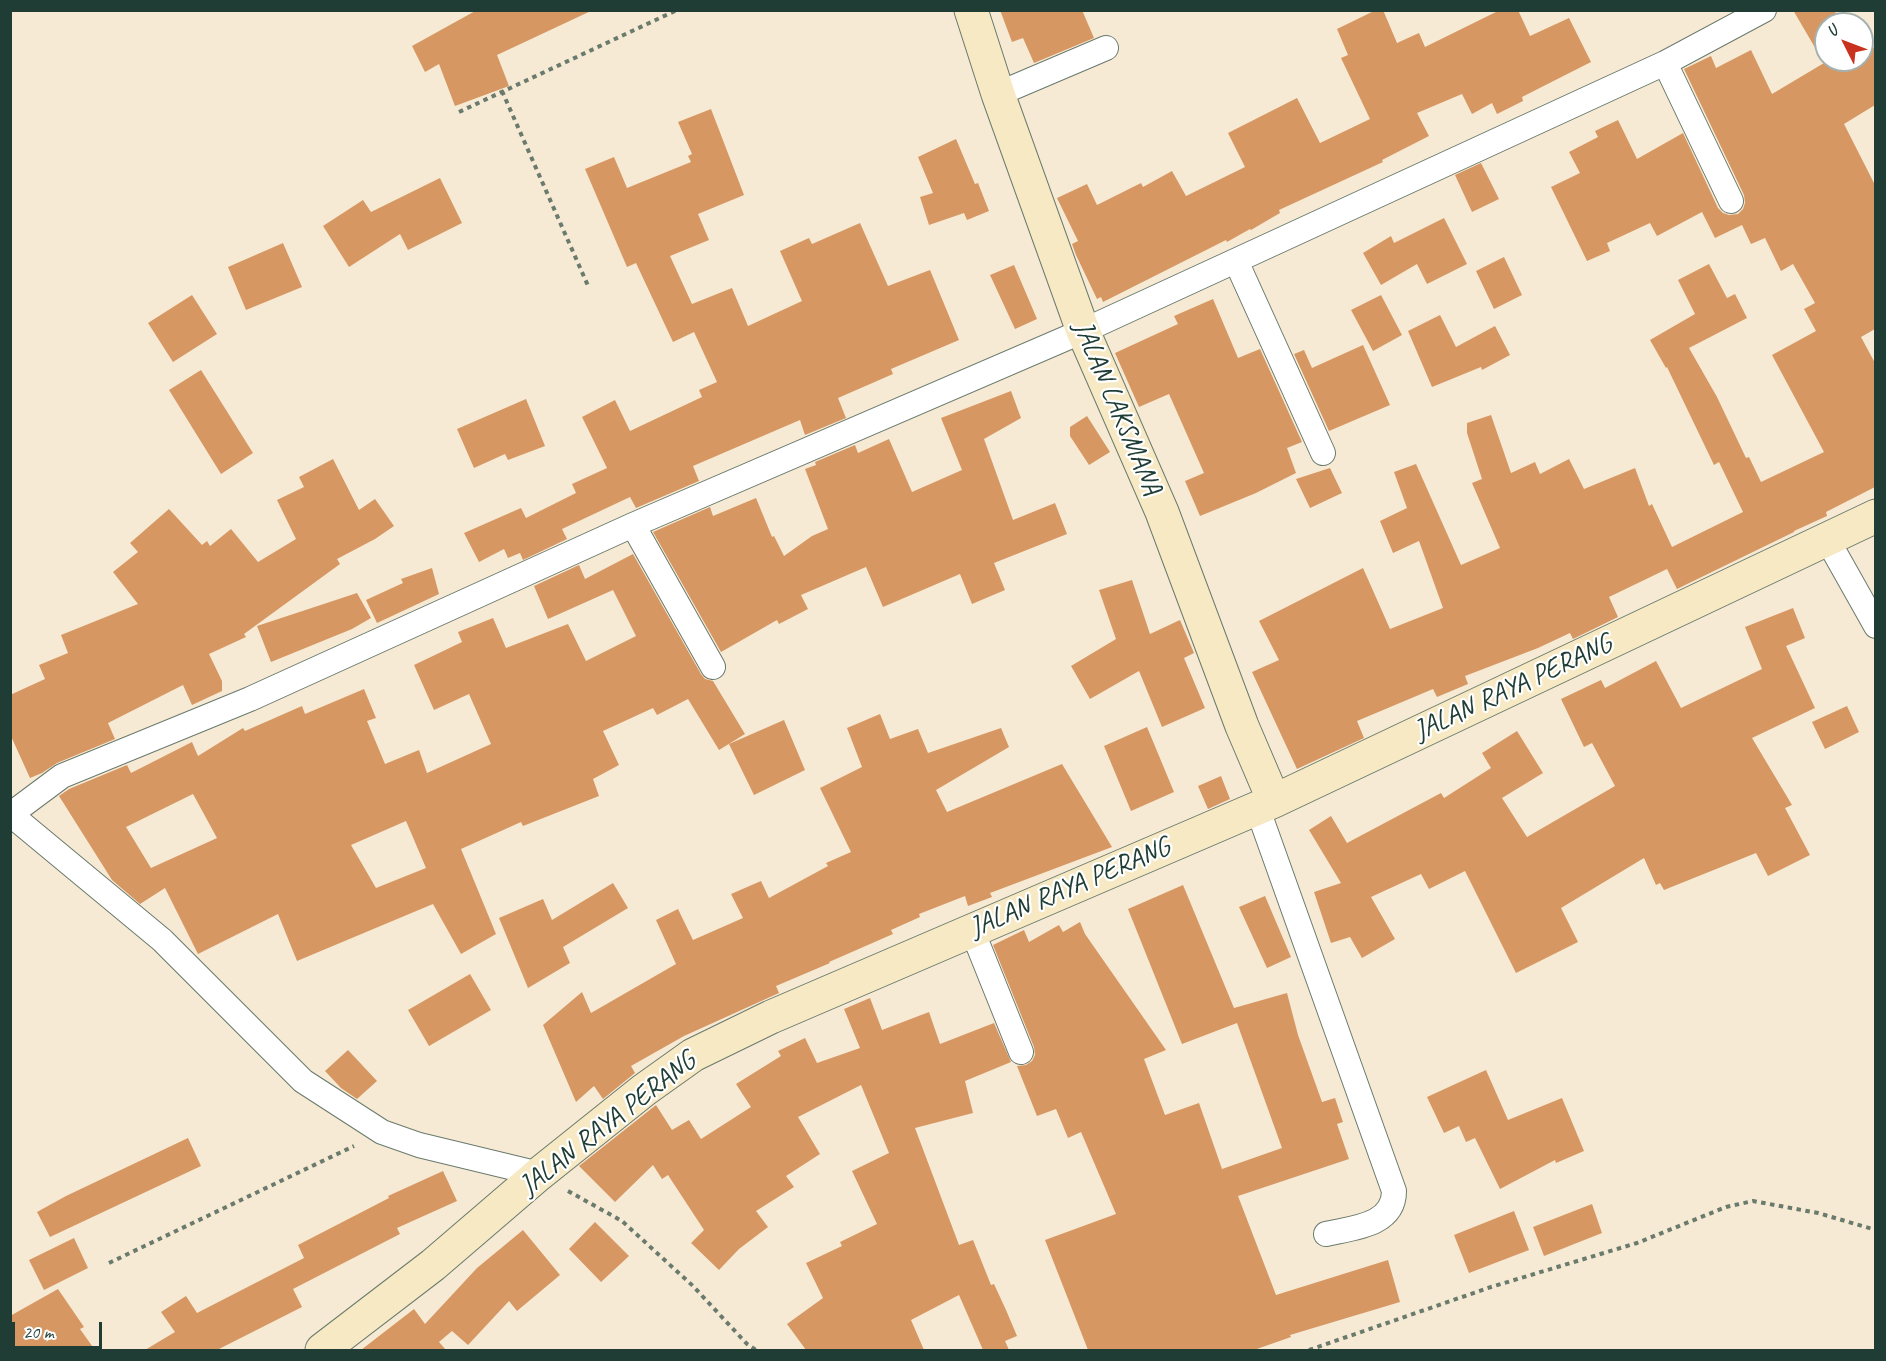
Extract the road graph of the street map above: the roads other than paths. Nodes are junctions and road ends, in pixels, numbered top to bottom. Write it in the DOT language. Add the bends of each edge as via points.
graph roads {
  1 [pos="971,10"];
  2 [pos="1764,10"];
  3 [pos="1106,48"];
  4 [pos="1665,63"];
  5 [pos="998,94"];
  6 [pos="1731,201"];
  7 [pos="1236,261"];
  8 [pos="1083,331"];
  9 [pos="1323,453"];
  10 [pos="1875,516"];
  11 [pos="633,525"];
  12 [pos="1827,539"];
  13 [pos="1875,626"];
  14 [pos="713,668"];
  15 [pos="1265,804"];
  16 [pos="972,930"];
  17 [pos="1021,1052"];
  18 [pos="538,1174"];
  19 [pos="1326,1234"];
  20 [pos="322,1350"];
  1 -- 5 [label="main road, JALAN LAKSMANA"];
  2 -- 4 [label="street"];
  3 -- 5 [label="street"];
  4 -- 6 [label="street"];
  4 -- 7 [label="street"];
  5 -- 8 [label="main road, JALAN LAKSMANA"];
  7 -- 8 [label="street"];
  7 -- 9 [label="street"];
  8 -- 11 [label="street"];
  8 -- 15 [label="main road, JALAN LAKSMANA" via="1162,512 1242,726"];
  10 -- 12 [label="main road, JALAN RAYA PERANG"];
  11 -- 14 [label="street"];
  11 -- 18 [label="street" via="250,699 62,776 10,814 162,940 303,1081 382,1132 418,1145"];
  12 -- 13 [label="street"];
  12 -- 15 [label="main road, JALAN RAYA PERANG"];
  15 -- 16 [label="main road, JALAN RAYA PERANG"];
  15 -- 19 [label="street" via="1394,1191 1389,1210 1375,1222"];
  16 -- 17 [label="street"];
  16 -- 18 [label="main road, JALAN RAYA PERANG" via="693,1055"];
  18 -- 20 [label="main road, JALAN RAYA PERANG" via="433,1265"];
}
